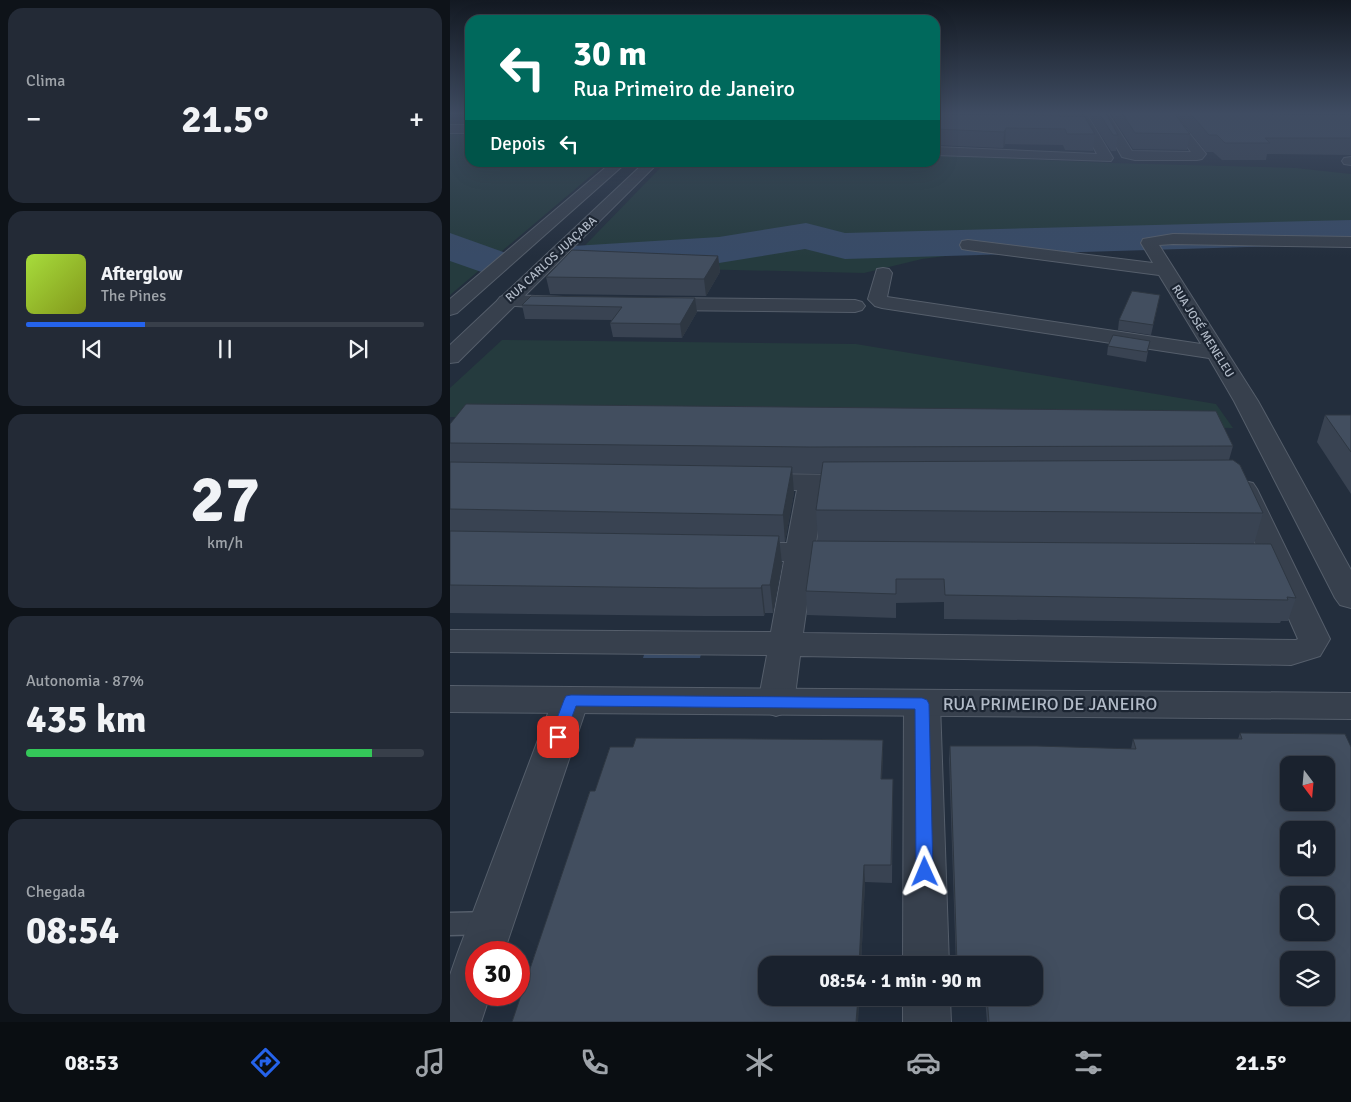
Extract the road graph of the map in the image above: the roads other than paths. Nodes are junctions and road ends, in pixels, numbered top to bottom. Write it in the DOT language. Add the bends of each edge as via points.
graph roads {
  1 [pos="615,167"];
  2 [pos="648,167"];
  3 [pos="1351,242"];
  4 [pos="968,245"];
  5 [pos="1165,270"];
  6 [pos="883,274"];
  7 [pos="507,301"];
  8 [pos="580,303"];
  9 [pos="639,304"];
  10 [pos="855,306"];
  11 [pos="450,309"];
  12 [pos="1216,353"];
  13 [pos="450,356"];
  14 [pos="1226,481"];
  15 [pos="733,482"];
  16 [pos="811,483"];
  17 [pos="880,483"];
  18 [pos="720,551"];
  19 [pos="800,553"];
  20 [pos="879,553"];
  21 [pos="1351,598"];
  22 [pos="450,641"];
  23 [pos="785,644"];
  24 [pos="450,699"];
  25 [pos="571,700"];
  26 [pos="776,703"];
  27 [pos="922,704"];
  28 [pos="1351,706"];
  29 [pos="450,924"];
  30 [pos="486,938"];
  31 [pos="926,956"];
  32 [pos="465,997"];
  33 [pos="927,1006"];
  34 [pos="456,1022"];
  35 [pos="927,1022"];
  1 -- 11 [label="street, RUA CARLOS JUAÇABA"];
  2 -- 7 [label="street, RUA CARLOS JUAÇABA"];
  3 -- 5 [label="street, RUA JOSÉ MENELEU" via="1152,241 1149,243"];
  4 -- 5 [label="street"];
  5 -- 12 [label="street, RUA JOSÉ MENELEU"];
  6 -- 12 [label="street" via="877,299 882,302"];
  7 -- 8 [label="street"];
  7 -- 13 [label="street, RUA CARLOS JUAÇABA"];
  9 -- 10 [label="street"];
  12 -- 21 [label="street, RUA JOSÉ MENELEU" via="1246,401"];
  14 -- 23 [label="street" via="1236,483 1246,492 1261,556 1314,639 1306,650 1291,653"];
  15 -- 16 [label="street"];
  16 -- 17 [label="street"];
  16 -- 19 [label="street"];
  18 -- 19 [label="street"];
  19 -- 20 [label="street"];
  19 -- 23 [label="street"];
  22 -- 23 [label="street"];
  23 -- 26 [label="street"];
  24 -- 25 [label="street, RUA PRIMEIRO DE JANEIRO"];
  25 -- 26 [label="street, RUA PRIMEIRO DE JANEIRO"];
  25 -- 30 [label="street"];
  26 -- 27 [label="street, RUA PRIMEIRO DE JANEIRO"];
  27 -- 28 [label="street, RUA PRIMEIRO DE JANEIRO"];
  27 -- 31 [label="street"];
  29 -- 30 [label="lane"];
  32 -- 34 [label="street"];
  33 -- 35 [label="street"];
}
